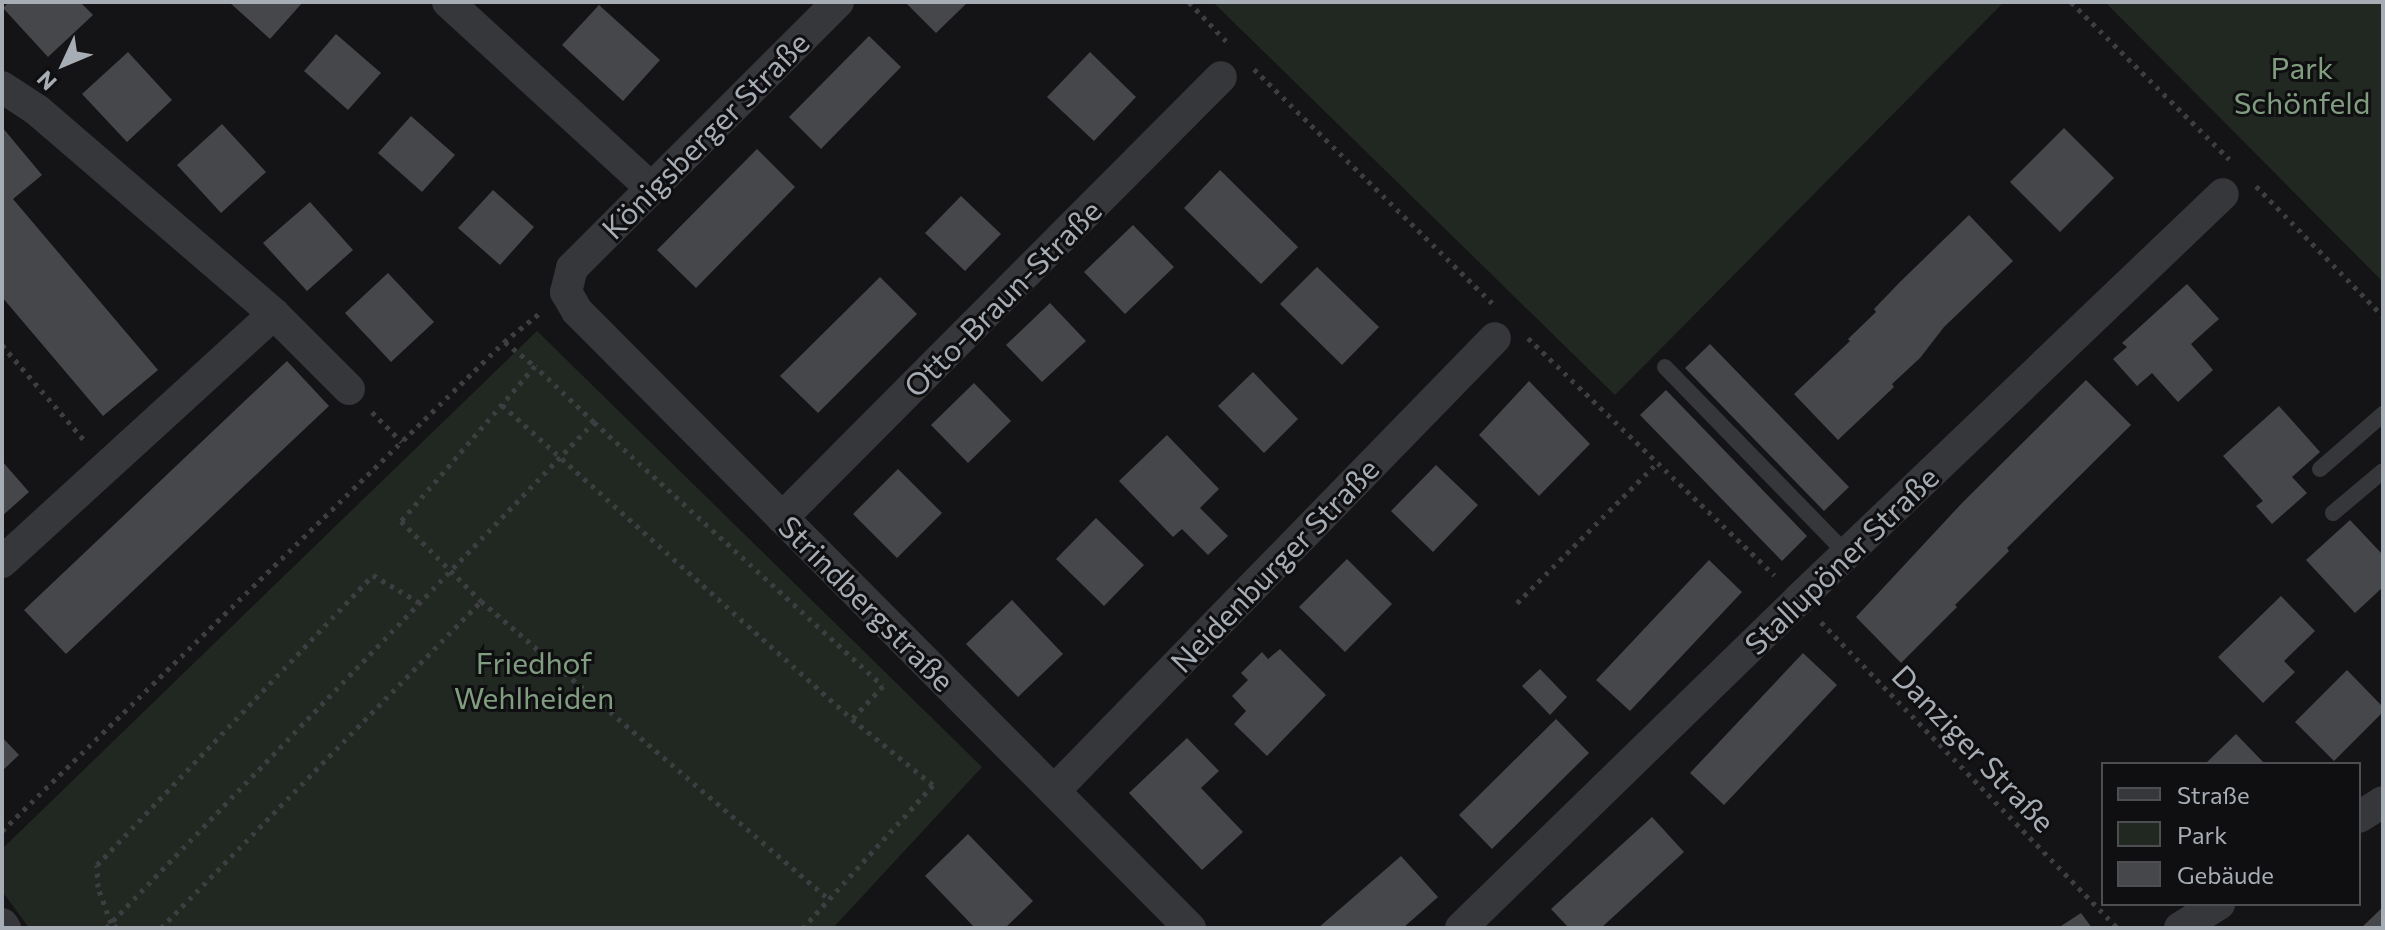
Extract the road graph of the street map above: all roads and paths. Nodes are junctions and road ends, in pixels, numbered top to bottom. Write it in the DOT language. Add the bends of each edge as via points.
graph roads {
  1 [pos="448,2"];
  2 [pos="838,2"];
  3 [pos="2071,2"];
  4 [pos="1221,77"];
  5 [pos="2,87"];
  6 [pos="2233,163"];
  7 [pos="2254,184"];
  8 [pos="651,188"];
  9 [pos="2223,194"];
  10 [pos="569,280"];
  11 [pos="274,314"];
  12 [pos="2383,316"];
  13 [pos="1495,338"];
  14 [pos="504,342"];
  15 [pos="2,345"];
  16 [pos="535,366"];
  17 [pos="1665,367"];
  18 [pos="349,389"];
  19 [pos="502,405"];
  20 [pos="2383,414"];
  21 [pos="594,422"];
  22 [pos="560,458"];
  23 [pos="1657,463"];
  24 [pos="107,467"];
  25 [pos="2320,469"];
  26 [pos="2383,471"];
  27 [pos="2333,513"];
  28 [pos="782,518"];
  29 [pos="1847,554"];
  30 [pos="2,562"];
  31 [pos="450,572"];
  32 [pos="1799,599"];
  33 [pos="481,601"];
  34 [pos="420,603"];
  35 [pos="1517,603"];
  36 [pos="852,719"];
  37 [pos="1054,791"];
  38 [pos="2383,802"];
  39 [pos="2361,816"];
  40 [pos="2,831"];
  41 [pos="829,899"];
  42 [pos="2216,906"];
  43 [pos="111,926"];
  44 [pos="161,928"];
  45 [pos="803,928"];
  46 [pos="1190,928"];
  47 [pos="1461,928"];
  48 [pos="2118,928"];
  49 [pos="2180,928"];
  1 -- 8 [label="street"];
  2 -- 8 [label="street, Königsberger Straße"];
  3 -- 6 [label="path"];
  4 -- 28 [label="street, Otto-Braun-Straße"];
  5 -- 11 [label="street" via="37,110"];
  7 -- 12 [label="path"];
  8 -- 10 [label="street, Königsberger Straße"];
  9 -- 29 [label="street, Stallupöner Straße"];
  10 -- 14 [label="path"];
  10 -- 28 [label="street, Strindbergstraße" via="577,311"];
  11 -- 18 [label="street"];
  11 -- 24 [label="street"];
  13 -- 37 [label="street, Neidenburger Straße"];
  14 -- 16 [label="path"];
  14 -- 40 [label="path"];
  15 -- 24 [label="path"];
  16 -- 19 [label="path"];
  16 -- 21 [label="path"];
  17 -- 29 [label="lane"];
  19 -- 22 [label="path"];
  19 -- 31 [label="path" via="401,521"];
  20 -- 25 [label="lane"];
  21 -- 22 [label="path"];
  21 -- 36 [label="path" via="883,686"];
  22 -- 31 [label="path"];
  22 -- 36 [label="path"];
  23 -- 35 [label="path"];
  24 -- 30 [label="street"];
  26 -- 27 [label="lane"];
  28 -- 37 [label="street, Strindbergstraße"];
  29 -- 32 [label="street, Stallupöner Straße"];
  31 -- 33 [label="path"];
  31 -- 34 [label="path"];
  32 -- 47 [label="street, Stallupöner Straße"];
  32 -- 48 [label="path, Danziger Straße"];
  33 -- 41 [label="path"];
  33 -- 44 [label="path"];
  34 -- 43 [label="path"];
  34 -- 43 [label="path" via="373,575 97,865"];
  36 -- 41 [label="path" via="933,785"];
  37 -- 46 [label="street, Strindbergstraße"];
  38 -- 39 [label="street"];
  41 -- 45 [label="path"];
  42 -- 49 [label="street"];
}
